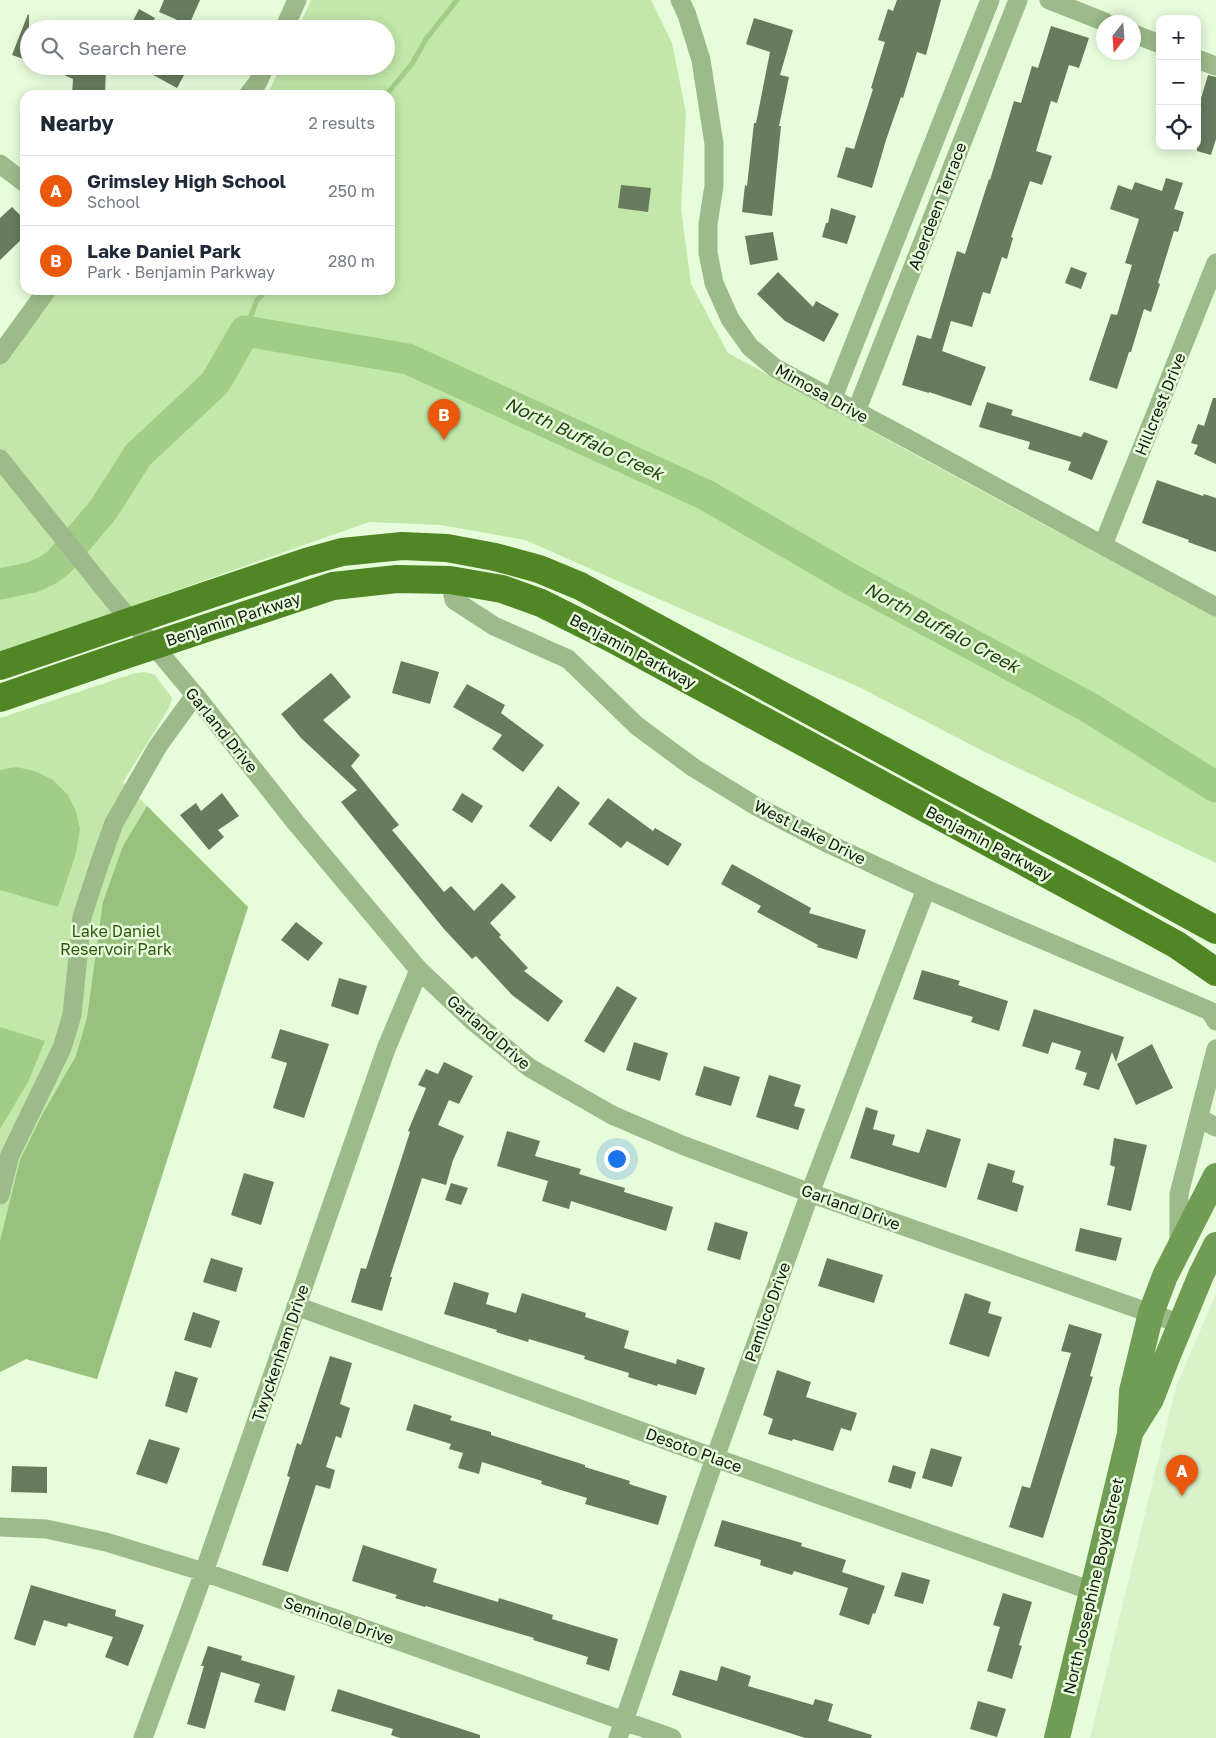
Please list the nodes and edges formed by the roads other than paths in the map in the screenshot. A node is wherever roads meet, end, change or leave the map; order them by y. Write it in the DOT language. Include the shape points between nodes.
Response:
graph roads {
  1 [pos="297,0"];
  2 [pos="680,0"];
  3 [pos="990,0"];
  4 [pos="1018,0"];
  5 [pos="1049,0"];
  6 [pos="1096,18"];
  7 [pos="288,20"];
  8 [pos="1141,37"];
  9 [pos="1156,42"];
  10 [pos="1200,60"];
  11 [pos="1216,66"];
  12 [pos="261,75"];
  13 [pos="252,90"];
  14 [pos="0,164"];
  15 [pos="20,179"];
  16 [pos="1216,263"];
  17 [pos="42,295"];
  18 [pos="0,355"];
  19 [pos="832,400"];
  20 [pos="856,412"];
  21 [pos="0,459"];
  22 [pos="1103,545"];
  23 [pos="450,580"];
  24 [pos="1216,607"];
  25 [pos="131,622"];
  26 [pos="154,646"];
  27 [pos="0,666"];
  28 [pos="194,695"];
  29 [pos="0,698"];
  30 [pos="926,888"];
  31 [pos="1216,930"];
  32 [pos="419,970"];
  33 [pos="1216,972"];
  34 [pos="1216,1021"];
  35 [pos="1216,1049"];
  36 [pos="1200,1118"];
  37 [pos="1216,1127"];
  38 [pos="1216,1176"];
  39 [pos="810,1193"];
  40 [pos="0,1195"];
  41 [pos="1216,1245"];
  42 [pos="1179,1247"];
  43 [pos="296,1306"];
  44 [pos="1151,1313"];
  45 [pos="1181,1324"];
  46 [pos="1130,1434"];
  47 [pos="715,1458"];
  48 [pos="0,1527"];
  49 [pos="204,1572"];
  50 [pos="1092,1591"];
  51 [pos="621,1729"];
  52 [pos="143,1738"];
  53 [pos="672,1738"];
  54 [pos="1057,1738"];
  1 -- 7 [label="street"];
  2 -- 19 [label="street, Mimosa Drive" via="701,60 714,144 714,186 708,224 708,253 714,283 730,319 750,347 775,368"];
  3 -- 19 [label="street, Aberdeen Terrace"];
  4 -- 20 [label="street, Aberdeen Terrace"];
  5 -- 6 [label="street"];
  8 -- 9 [label="street"];
  10 -- 11 [label="street"];
  12 -- 13 [label="street"];
  14 -- 15 [label="street"];
  16 -- 22 [label="street, Hillcrest Drive"];
  17 -- 18 [label="street"];
  19 -- 20 [label="street, Mimosa Drive"];
  20 -- 22 [label="street, Mimosa Drive"];
  21 -- 25 [label="street, Garland Drive"];
  22 -- 24 [label="street, Mimosa Drive"];
  23 -- 26 [label="main road, Benjamin Parkway" via="397,579 333,586"];
  23 -- 30 [label="street, West Lake Drive" via="454,600 494,626 568,659 637,726 694,768 756,806 829,844"];
  23 -- 33 [label="main road, Benjamin Parkway" via="502,589 541,603 613,639 1140,924"];
  25 -- 26 [label="street, Garland Drive"];
  25 -- 27 [label="main road, Benjamin Parkway"];
  25 -- 31 [label="main road, Benjamin Parkway" via="342,552 402,546 447,548 539,569 580,586"];
  26 -- 28 [label="street, Garland Drive"];
  26 -- 29 [label="main road, Benjamin Parkway"];
  28 -- 32 [label="street, Garland Drive" via="296,824"];
  28 -- 40 [label="street" via="158,746 114,823 82,917 72,1015 62,1048 10,1155"];
  30 -- 34 [label="street, West Lake Drive" via="1210,1011"];
  30 -- 39 [label="street, Pamlico Drive"];
  32 -- 39 [label="street, Garland Drive" via="474,1022 538,1073 612,1115"];
  32 -- 43 [label="street, Twyckenham Drive" via="386,1049"];
  35 -- 36 [label="street"];
  36 -- 37 [label="street"];
  36 -- 42 [label="street" via="1179,1194"];
  38 -- 42 [label="main road, North Josephine Boyd Street"];
  39 -- 44 [label="street, Garland Drive"];
  39 -- 47 [label="street, Pamlico Drive"];
  41 -- 45 [label="main road, North Josephine Boyd Street"];
  42 -- 44 [label="main road, North Josephine Boyd Street"];
  43 -- 47 [label="street, Desoto Place"];
  43 -- 49 [label="street, Twyckenham Drive"];
  44 -- 45 [label="street, Garland Drive"];
  44 -- 46 [label="main road, North Josephine Boyd Street" via="1132,1390"];
  45 -- 46 [label="main road, North Josephine Boyd Street" via="1152,1399"];
  46 -- 50 [label="main road, North Josephine Boyd Street"];
  47 -- 50 [label="street, Desoto Place"];
  47 -- 51 [label="street, Pamlico Drive"];
  48 -- 49 [label="street, Seminole Drive" via="46,1529 106,1542"];
  49 -- 51 [label="street, Seminole Drive"];
  49 -- 52 [label="street, Twyckenham Drive"];
  50 -- 54 [label="main road, North Josephine Boyd Street"];
  51 -- 53 [label="street, Seminole Drive"];
}
